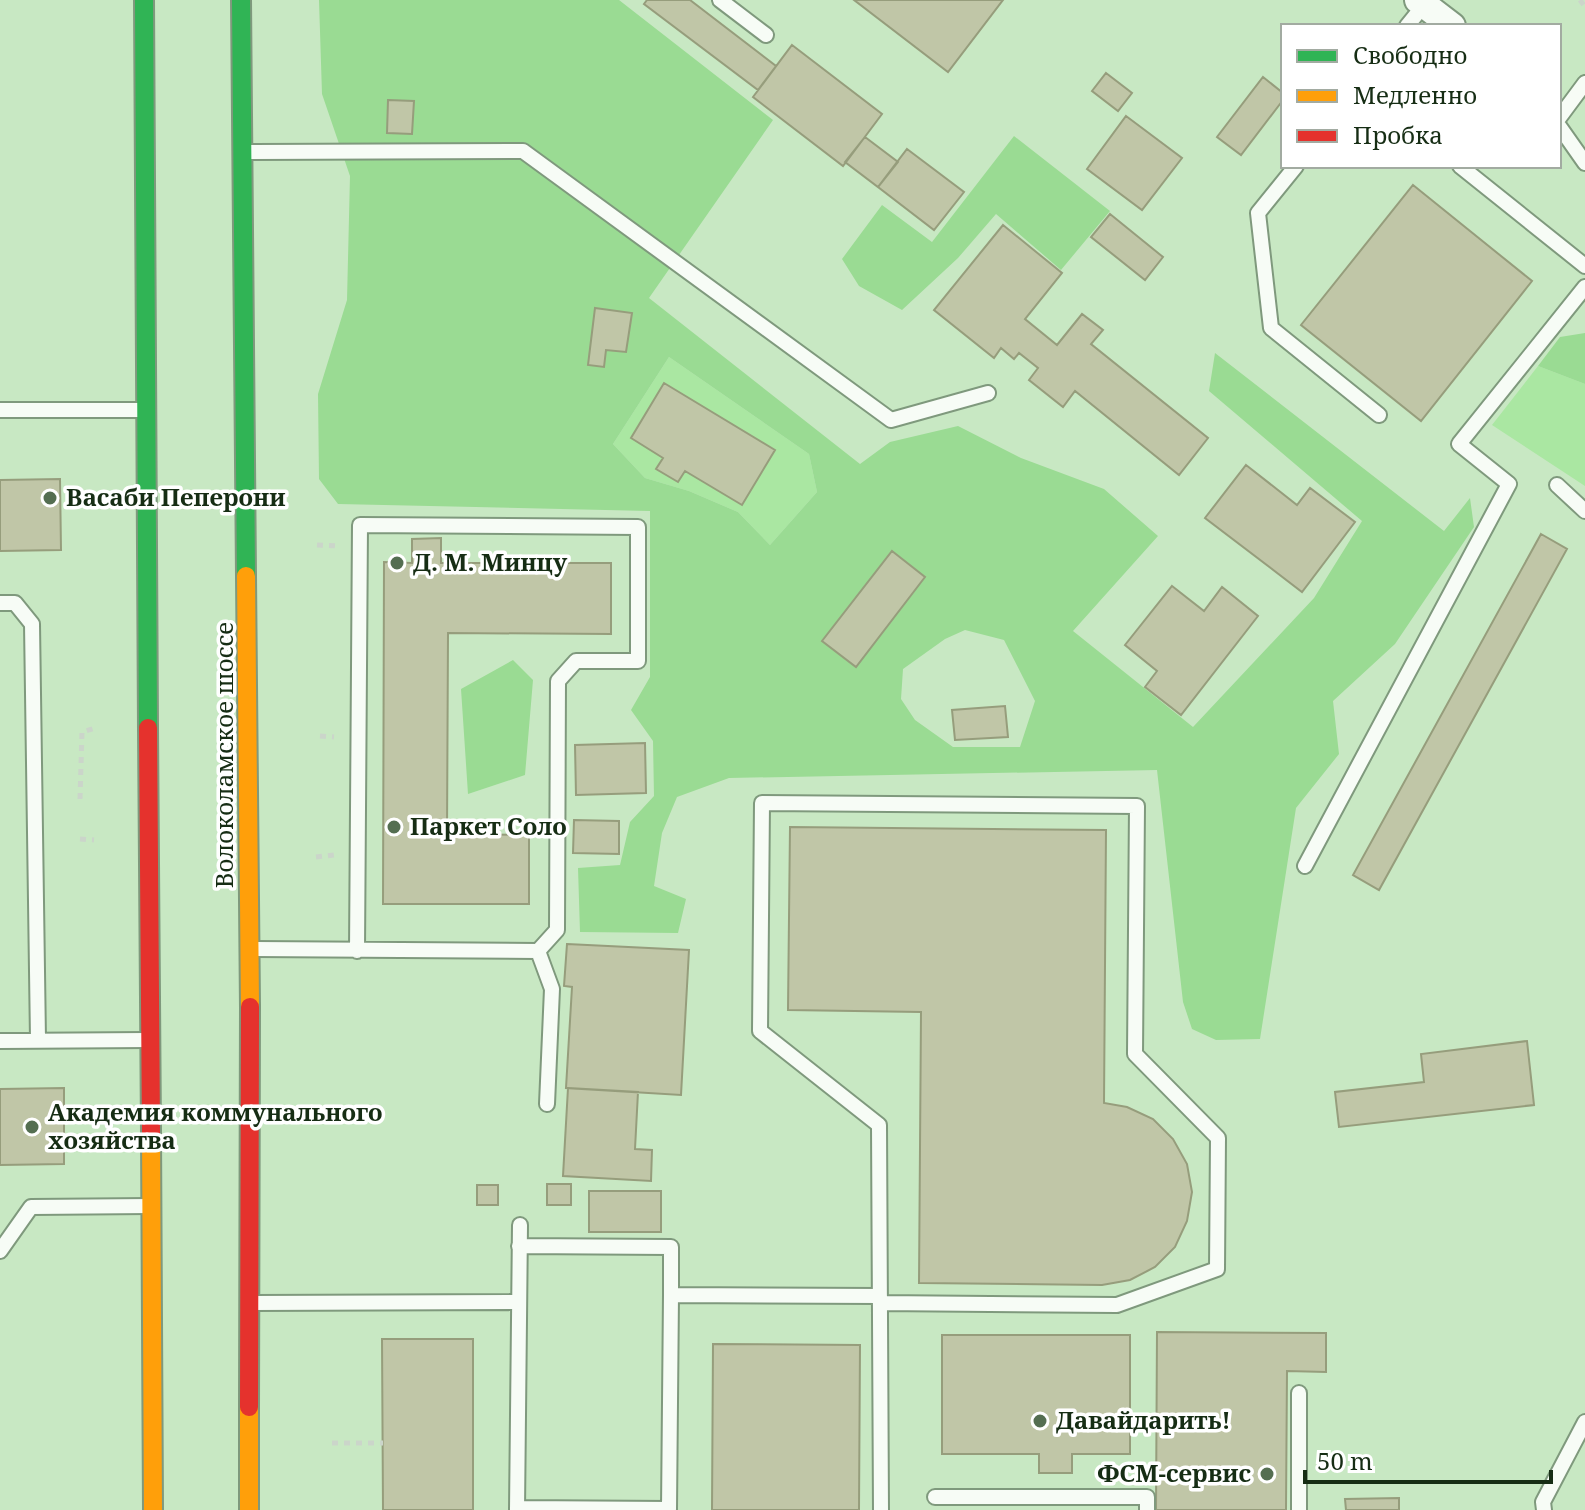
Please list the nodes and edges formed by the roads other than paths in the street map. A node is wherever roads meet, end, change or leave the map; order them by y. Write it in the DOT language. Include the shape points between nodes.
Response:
graph roads {
  1 [pos="144,0"];
  2 [pos="241,0"];
  3 [pos="720,0"];
  4 [pos="1421,2"];
  5 [pos="1408,24"];
  6 [pos="1449,24"];
  7 [pos="766,35"];
  8 [pos="1585,83"];
  9 [pos="1561,115"];
  10 [pos="1561,129"];
  11 [pos="242,152"];
  12 [pos="1585,163"];
  13 [pos="1294,168"];
  14 [pos="1462,168"];
  15 [pos="1585,266"];
  16 [pos="1585,287"];
  17 [pos="988,393"];
  18 [pos="0,410"];
  19 [pos="149,410"];
  20 [pos="1379,415"];
  21 [pos="1557,485"];
  22 [pos="1585,511"];
  23 [pos="0,603"];
  24 [pos="1305,866"];
  25 [pos="250,949"];
  26 [pos="357,951"];
  27 [pos="538,951"];
  28 [pos="38,1040"];
  29 [pos="152,1040"];
  30 [pos="0,1041"];
  31 [pos="547,1104"];
  32 [pos="154,1205"];
  33 [pos="520,1225"];
  34 [pos="519,1246"];
  35 [pos="0,1251"];
  36 [pos="671,1295"];
  37 [pos="880,1299"];
  38 [pos="519,1302"];
  39 [pos="252,1303"];
  40 [pos="252,1336"];
  41 [pos="1299,1393"];
  42 [pos="1585,1422"];
  43 [pos="935,1497"];
  44 [pos="517,1509"];
  45 [pos="153,1510"];
  46 [pos="249,1510"];
  47 [pos="267,1510"];
  48 [pos="881,1510"];
  49 [pos="1147,1510"];
  50 [pos="1299,1510"];
  51 [pos="1544,1510"];
  1 -- 19 [label="main road"];
  2 -- 11 [label="main road, Волоколамское шоссе"];
  3 -- 7 [label="lane"];
  4 -- 5 [label="lane"];
  4 -- 6 [label="street"];
  8 -- 9 [label="lane"];
  10 -- 12 [label="lane"];
  11 -- 17 [label="lane" via="523,151 891,420"];
  11 -- 25 [label="main road, Волоколамское шоссе"];
  13 -- 20 [label="lane" via="1258,213 1271,328"];
  14 -- 15 [label="lane"];
  16 -- 24 [label="lane" via="1459,444 1509,484"];
  18 -- 19 [label="lane"];
  19 -- 29 [label="main road"];
  21 -- 22 [label="lane"];
  23 -- 28 [label="lane" via="15,603 32,624"];
  25 -- 26 [label="lane"];
  25 -- 39 [label="main road, Волоколамское шоссе"];
  26 -- 27 [label="lane"];
  26 -- 27 [label="lane" via="360,525 638,527 638,661 576,661 558,681 557,930"];
  27 -- 31 [label="lane" via="552,989"];
  28 -- 29 [label="lane"];
  28 -- 30 [label="lane"];
  29 -- 32 [label="main road"];
  32 -- 35 [label="lane" via="31,1207"];
  32 -- 45 [label="main road"];
  33 -- 34 [label="lane"];
  34 -- 36 [label="lane" via="671,1247"];
  34 -- 38 [label="lane"];
  36 -- 37 [label="lane"];
  36 -- 44 [label="lane" via="669,1509"];
  37 -- 37 [label="lane" via="879,1125 760,1031 762,803 1137,806 1135,1054 1218,1138 1217,1269 1117,1305"];
  37 -- 48 [label="lane"];
  38 -- 39 [label="lane"];
  38 -- 44 [label="lane"];
  39 -- 40 [label="main road, Волоколамское шоссе"];
  40 -- 46 [label="main road, Волоколамское шоссе"];
  40 -- 47 [label="main road"];
  41 -- 50 [label="lane"];
  42 -- 51 [label="lane" via="1543,1502"];
  43 -- 49 [label="lane" via="1147,1497"];
}
